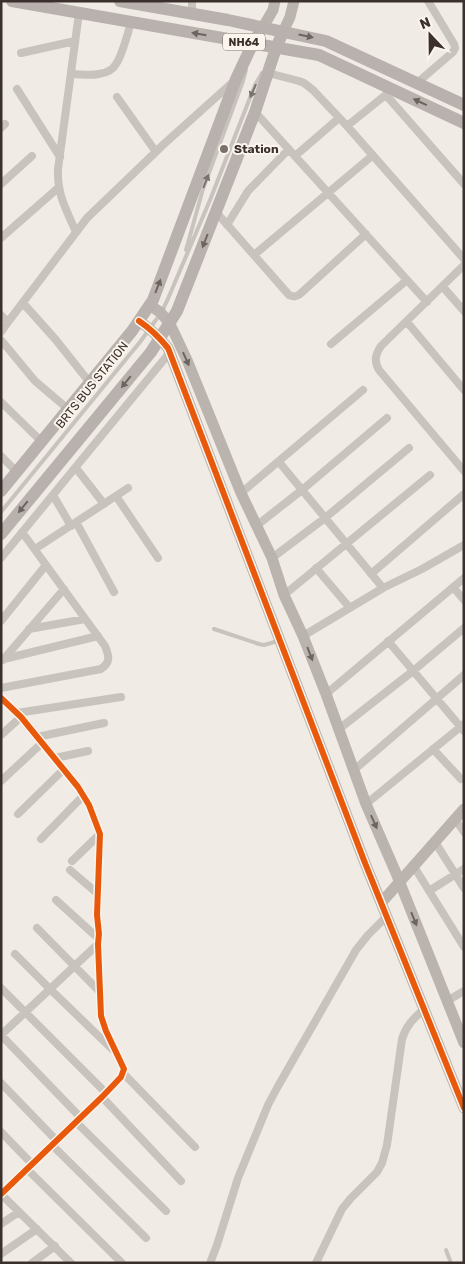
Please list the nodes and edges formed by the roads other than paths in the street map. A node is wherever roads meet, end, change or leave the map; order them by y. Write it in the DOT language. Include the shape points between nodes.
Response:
graph roads {
  1 [pos="12,1"];
  2 [pos="120,1"];
  3 [pos="275,1"];
  4 [pos="294,1"];
  5 [pos="428,1"];
  6 [pos="192,8"];
  7 [pos="79,13"];
  8 [pos="131,22"];
  9 [pos="263,27"];
  10 [pos="283,32"];
  11 [pos="75,40"];
  12 [pos="253,43"];
  13 [pos="276,48"];
  14 [pos="21,53"];
  15 [pos="268,73"];
  16 [pos="71,74"];
  17 [pos="236,79"];
  18 [pos="417,83"];
  19 [pos="17,89"];
  20 [pos="389,92"];
  21 [pos="117,97"];
  22 [pos="464,105"];
  23 [pos="255,112"];
  24 [pos="339,118"];
  25 [pos="464,123"];
  26 [pos="347,126"];
  27 [pos="289,149"];
  28 [pos="156,152"];
  29 [pos="32,156"];
  30 [pos="295,156"];
  31 [pos="372,156"];
  32 [pos="60,157"];
  33 [pos="1,184"];
  34 [pos="464,184"];
  35 [pos="58,188"];
  36 [pos="328,193"];
  37 [pos="216,212"];
  38 [pos="227,224"];
  39 [pos="76,232"];
  40 [pos="366,234"];
  41 [pos="1,238"];
  42 [pos="254,255"];
  43 [pos="464,259"];
  44 [pos="183,262"];
  45 [pos="464,266"];
  46 [pos="407,280"];
  47 [pos="443,287"];
  48 [pos="427,302"];
  49 [pos="23,303"];
  50 [pos="150,306"];
  51 [pos="464,311"];
  52 [pos="161,313"];
  53 [pos="1,314"];
  54 [pos="139,321"];
  55 [pos="8,322"];
  56 [pos="407,322"];
  57 [pos="170,324"];
  58 [pos="150,328"];
  59 [pos="1,332"];
  60 [pos="160,338"];
  61 [pos="1,340"];
  62 [pos="177,340"];
  63 [pos="331,344"];
  64 [pos="170,354"];
  65 [pos="90,382"];
  66 [pos="463,389"];
  67 [pos="363,390"];
  68 [pos="1,402"];
  69 [pos="68,409"];
  70 [pos="387,418"];
  71 [pos="42,442"];
  72 [pos="409,448"];
  73 [pos="1,456"];
  74 [pos="278,462"];
  75 [pos="76,468"];
  76 [pos="464,471"];
  77 [pos="17,472"];
  78 [pos="430,475"];
  79 [pos="128,488"];
  80 [pos="302,490"];
  81 [pos="1,491"];
  82 [pos="241,493"];
  83 [pos="464,494"];
  84 [pos="53,495"];
  85 [pos="116,496"];
  86 [pos="104,504"];
  87 [pos="1,512"];
  88 [pos="325,518"];
  89 [pos="73,524"];
  90 [pos="256,526"];
  91 [pos="22,532"];
  92 [pos="1,534"];
  93 [pos="346,544"];
  94 [pos="464,545"];
  95 [pos="35,549"];
  96 [pos="1,558"];
  97 [pos="158,558"];
  98 [pos="272,558"];
  99 [pos="46,565"];
  100 [pos="316,568"];
  101 [pos="371,574"];
  102 [pos="464,578"];
  103 [pos="453,587"];
  104 [pos="383,588"];
  105 [pos="64,589"];
  106 [pos="114,592"];
  107 [pos="284,595"];
  108 [pos="464,600"];
  109 [pos="350,608"];
  110 [pos="85,618"];
  111 [pos="1,621"];
  112 [pos="464,628"];
  113 [pos="29,629"];
  114 [pos="214,629"];
  115 [pos="98,636"];
  116 [pos="303,636"];
  117 [pos="279,640"];
  118 [pos="388,642"];
  119 [pos="2,660"];
  120 [pos="413,671"];
  121 [pos="464,675"];
  122 [pos="1,688"];
  123 [pos="326,694"];
  124 [pos="121,697"];
  125 [pos="1,698"];
  126 [pos="436,699"];
  127 [pos="19,715"];
  128 [pos="104,723"];
  129 [pos="462,727"];
  130 [pos="339,729"];
  131 [pos="1,735"];
  132 [pos="39,740"];
  133 [pos="433,749"];
  134 [pos="88,751"];
  135 [pos="55,758"];
  136 [pos="63,770"];
  137 [pos="354,770"];
  138 [pos="462,779"];
  139 [pos="1,781"];
  140 [pos="83,796"];
  141 [pos="366,804"];
  142 [pos="464,809"];
  143 [pos="18,814"];
  144 [pos="455,818"];
  145 [pos="464,832"];
  146 [pos="100,834"];
  147 [pos="41,839"];
  148 [pos="435,842"];
  149 [pos="72,861"];
  150 [pos="413,865"];
  151 [pos="464,869"];
  152 [pos="70,870"];
  153 [pos="455,875"];
  154 [pos="398,878"];
  155 [pos="464,888"];
  156 [pos="429,891"];
  157 [pos="98,894"];
  158 [pos="379,898"];
  159 [pos="56,900"];
  160 [pos="386,916"];
  161 [pos="37,928"];
  162 [pos="98,941"];
  163 [pos="464,947"];
  164 [pos="15,954"];
  165 [pos="75,966"];
  166 [pos="1,988"];
  167 [pos="50,989"];
  168 [pos="99,991"];
  169 [pos="464,991"];
  170 [pos="447,1001"];
  171 [pos="424,1010"];
  172 [pos="25,1012"];
  173 [pos="1,1035"];
  174 [pos="464,1043"];
  175 [pos="117,1054"];
  176 [pos="123,1073"];
  177 [pos="1,1083"];
  178 [pos="104,1095"];
  179 [pos="464,1108"];
  180 [pos="78,1120"];
  181 [pos="1,1132"];
  182 [pos="54,1143"];
  183 [pos="195,1146"];
  184 [pos="30,1166"];
  185 [pos="181,1181"];
  186 [pos="1,1194"];
  187 [pos="166,1211"];
  188 [pos="19,1212"];
  189 [pos="1,1224"];
  190 [pos="37,1229"];
  191 [pos="146,1238"];
  192 [pos="55,1246"];
  193 [pos="446,1250"];
  194 [pos="1,1254"];
  195 [pos="32,1263"];
  196 [pos="72,1263"];
  197 [pos="122,1263"];
  198 [pos="210,1263"];
  199 [pos="316,1263"];
  200 [pos="451,1263"];
  1 -- 7 [label="main road, NH64"];
  2 -- 6 [label="main road, NH64"];
  3 -- 9 [label="street"];
  4 -- 10 [label="street"];
  5 -- 18 [label="street" via="455,48"];
  6 -- 9 [label="main road, NH64"];
  7 -- 8 [label="main road, NH64"];
  7 -- 11 [label="street"];
  12 -- 8 [label="main road, NH64, one-way"];
  8 -- 16 [label="street" via="119,58 111,69 92,75"];
  9 -- 10 [label="main road, NH64"];
  9 -- 12 [label="main road"];
  10 -- 13 [label="main road"];
  10 -- 18 [label="main road, NH64, one-way" via="326,41"];
  11 -- 14 [label="street"];
  11 -- 16 [label="street"];
  12 -- 13 [label="main road, NH64"];
  12 -- 17 [label="main road"];
  44 -- 12 [label="lane, one-way" via="203,189 243,81"];
  13 -- 15 [label="main road"];
  13 -- 20 [label="main road, NH64" via="319,55"];
  13 -- 44 [label="lane, one-way" via="255,86"];
  15 -- 23 [label="main road"];
  15 -- 24 [label="street" via="304,83"];
  16 -- 32 [label="street"];
  17 -- 28 [label="street"];
  50 -- 17 [label="main road, one-way"];
  18 -- 22 [label="main road, NH64"];
  19 -- 32 [label="street"];
  25 -- 20 [label="main road, NH64, one-way"];
  20 -- 26 [label="street"];
  20 -- 34 [label="street"];
  21 -- 28 [label="street"];
  23 -- 27 [label="street"];
  23 -- 37 [label="main road"];
  24 -- 26 [label="street"];
  24 -- 30 [label="street"];
  26 -- 31 [label="street"];
  27 -- 30 [label="street"];
  27 -- 38 [label="street" via="248,190"];
  28 -- 39 [label="street"];
  29 -- 33 [label="street"];
  30 -- 36 [label="street"];
  31 -- 36 [label="street"];
  31 -- 43 [label="street"];
  32 -- 35 [label="street"];
  35 -- 39 [label="street"];
  35 -- 41 [label="street"];
  36 -- 40 [label="street"];
  36 -- 42 [label="street"];
  37 -- 38 [label="street"];
  37 -- 57 [label="main road, one-way"];
  38 -- 42 [label="street"];
  39 -- 49 [label="street"];
  40 -- 42 [label="street" via="293,297"];
  40 -- 46 [label="street"];
  44 -- 52 [label="lane, BRTS BUS STATION"];
  45 -- 47 [label="street"];
  46 -- 48 [label="street"];
  46 -- 63 [label="street"];
  47 -- 48 [label="street"];
  47 -- 51 [label="street"];
  48 -- 56 [label="street"];
  49 -- 55 [label="street"];
  49 -- 65 [label="street"];
  50 -- 52 [label="street"];
  50 -- 54 [label="main road"];
  52 -- 57 [label="street"];
  52 -- 58 [label="lane, BRTS BUS STATION"];
  53 -- 55 [label="street"];
  54 -- 58 [label="street"];
  54 -- 65 [label="main road"];
  55 -- 59 [label="street"];
  56 -- 66 [label="street"];
  56 -- 76 [label="street" via="381,346 376,365"];
  57 -- 60 [label="main road"];
  57 -- 62 [label="street"];
  58 -- 60 [label="street"];
  58 -- 87 [label="lane, BRTS BUS STATION"];
  60 -- 64 [label="street"];
  60 -- 92 [label="main road, one-way"];
  61 -- 69 [label="street" via="31,378"];
  62 -- 64 [label="street"];
  62 -- 82 [label="street, one-way"];
  64 -- 75 [label="street"];
  64 -- 117 [label="street"];
  65 -- 69 [label="main road"];
  67 -- 74 [label="street"];
  68 -- 71 [label="street"];
  69 -- 71 [label="main road"];
  70 -- 80 [label="street"];
  71 -- 77 [label="main road"];
  72 -- 88 [label="street"];
  73 -- 77 [label="street"];
  74 -- 80 [label="street"];
  74 -- 82 [label="street"];
  75 -- 84 [label="street"];
  75 -- 86 [label="street"];
  77 -- 81 [label="main road"];
  78 -- 93 [label="street"];
  79 -- 85 [label="street"];
  80 -- 88 [label="street"];
  80 -- 90 [label="street"];
  82 -- 90 [label="street"];
  83 -- 101 [label="street"];
  84 -- 89 [label="street"];
  84 -- 91 [label="street"];
  85 -- 86 [label="street"];
  85 -- 97 [label="street"];
  86 -- 89 [label="street"];
  88 -- 93 [label="street"];
  88 -- 98 [label="street"];
  89 -- 95 [label="street"];
  89 -- 106 [label="street"];
  90 -- 98 [label="street"];
  91 -- 95 [label="street"];
  91 -- 96 [label="street"];
  93 -- 100 [label="street"];
  93 -- 101 [label="street"];
  94 -- 104 [label="street"];
  95 -- 99 [label="street"];
  98 -- 107 [label="street"];
  99 -- 105 [label="street"];
  99 -- 111 [label="street"];
  100 -- 107 [label="street"];
  100 -- 109 [label="street"];
  101 -- 104 [label="street"];
  102 -- 103 [label="street"];
  103 -- 108 [label="street"];
  103 -- 118 [label="street"];
  104 -- 109 [label="street"];
  105 -- 110 [label="street"];
  105 -- 113 [label="street"];
  107 -- 116 [label="street"];
  109 -- 116 [label="street"];
  110 -- 113 [label="street"];
  110 -- 115 [label="street"];
  112 -- 120 [label="street"];
  113 -- 119 [label="street"];
  114 -- 117 [label="lane" via="258,644"];
  115 -- 119 [label="street"];
  115 -- 122 [label="street" via="108,653 106,665"];
  116 -- 123 [label="street, one-way"];
  117 -- 158 [label="street"];
  118 -- 120 [label="street"];
  118 -- 123 [label="street"];
  120 -- 126 [label="street"];
  120 -- 130 [label="street"];
  121 -- 126 [label="street"];
  123 -- 130 [label="street"];
  124 -- 127 [label="street"];
  125 -- 127 [label="street"];
  126 -- 129 [label="street"];
  126 -- 137 [label="street"];
  127 -- 131 [label="street"];
  127 -- 132 [label="street"];
  128 -- 132 [label="street"];
  129 -- 133 [label="street"];
  130 -- 137 [label="street"];
  132 -- 135 [label="street"];
  132 -- 139 [label="street"];
  133 -- 138 [label="street"];
  133 -- 141 [label="street"];
  134 -- 135 [label="street"];
  135 -- 136 [label="street"];
  136 -- 140 [label="street"];
  136 -- 143 [label="street"];
  137 -- 141 [label="street"];
  140 -- 146 [label="street"];
  140 -- 147 [label="street"];
  141 -- 154 [label="street, one-way"];
  142 -- 144 [label="street"];
  144 -- 145 [label="street"];
  144 -- 148 [label="street"];
  146 -- 149 [label="street"];
  146 -- 157 [label="street"];
  148 -- 150 [label="street"];
  148 -- 153 [label="street"];
  150 -- 154 [label="street"];
  150 -- 156 [label="street"];
  151 -- 153 [label="street"];
  152 -- 157 [label="street"];
  153 -- 155 [label="street"];
  153 -- 156 [label="street"];
  154 -- 158 [label="street"];
  154 -- 170 [label="street, one-way"];
  156 -- 163 [label="street"];
  157 -- 162 [label="street"];
  158 -- 160 [label="street"];
  159 -- 162 [label="street"];
  160 -- 171 [label="street"];
  160 -- 198 [label="street" via="356,950 268,1105 238,1178"];
  161 -- 165 [label="street"];
  162 -- 165 [label="street"];
  162 -- 168 [label="street"];
  164 -- 167 [label="street"];
  165 -- 167 [label="street"];
  165 -- 168 [label="street"];
  166 -- 172 [label="street"];
  167 -- 172 [label="street"];
  167 -- 175 [label="street"];
  168 -- 175 [label="street" via="101,1016"];
  169 -- 170 [label="street"];
  170 -- 174 [label="street"];
  171 -- 179 [label="street"];
  171 -- 199 [label="street" via="412,1020 402,1039 382,1163 342,1210"];
  172 -- 173 [label="street"];
  172 -- 178 [label="street"];
  173 -- 180 [label="street"];
  175 -- 176 [label="street"];
  176 -- 178 [label="street"];
  176 -- 183 [label="street"];
  177 -- 182 [label="street"];
  178 -- 180 [label="street"];
  178 -- 185 [label="street"];
  180 -- 182 [label="street"];
  180 -- 187 [label="street"];
  181 -- 184 [label="street"];
  182 -- 184 [label="street"];
  182 -- 191 [label="street"];
  184 -- 186 [label="street"];
  184 -- 197 [label="street"];
  186 -- 188 [label="street"];
  188 -- 189 [label="street"];
  188 -- 190 [label="street"];
  190 -- 192 [label="street"];
  190 -- 194 [label="street"];
  192 -- 195 [label="street"];
  192 -- 196 [label="street"];
  193 -- 200 [label="lane"];
}
